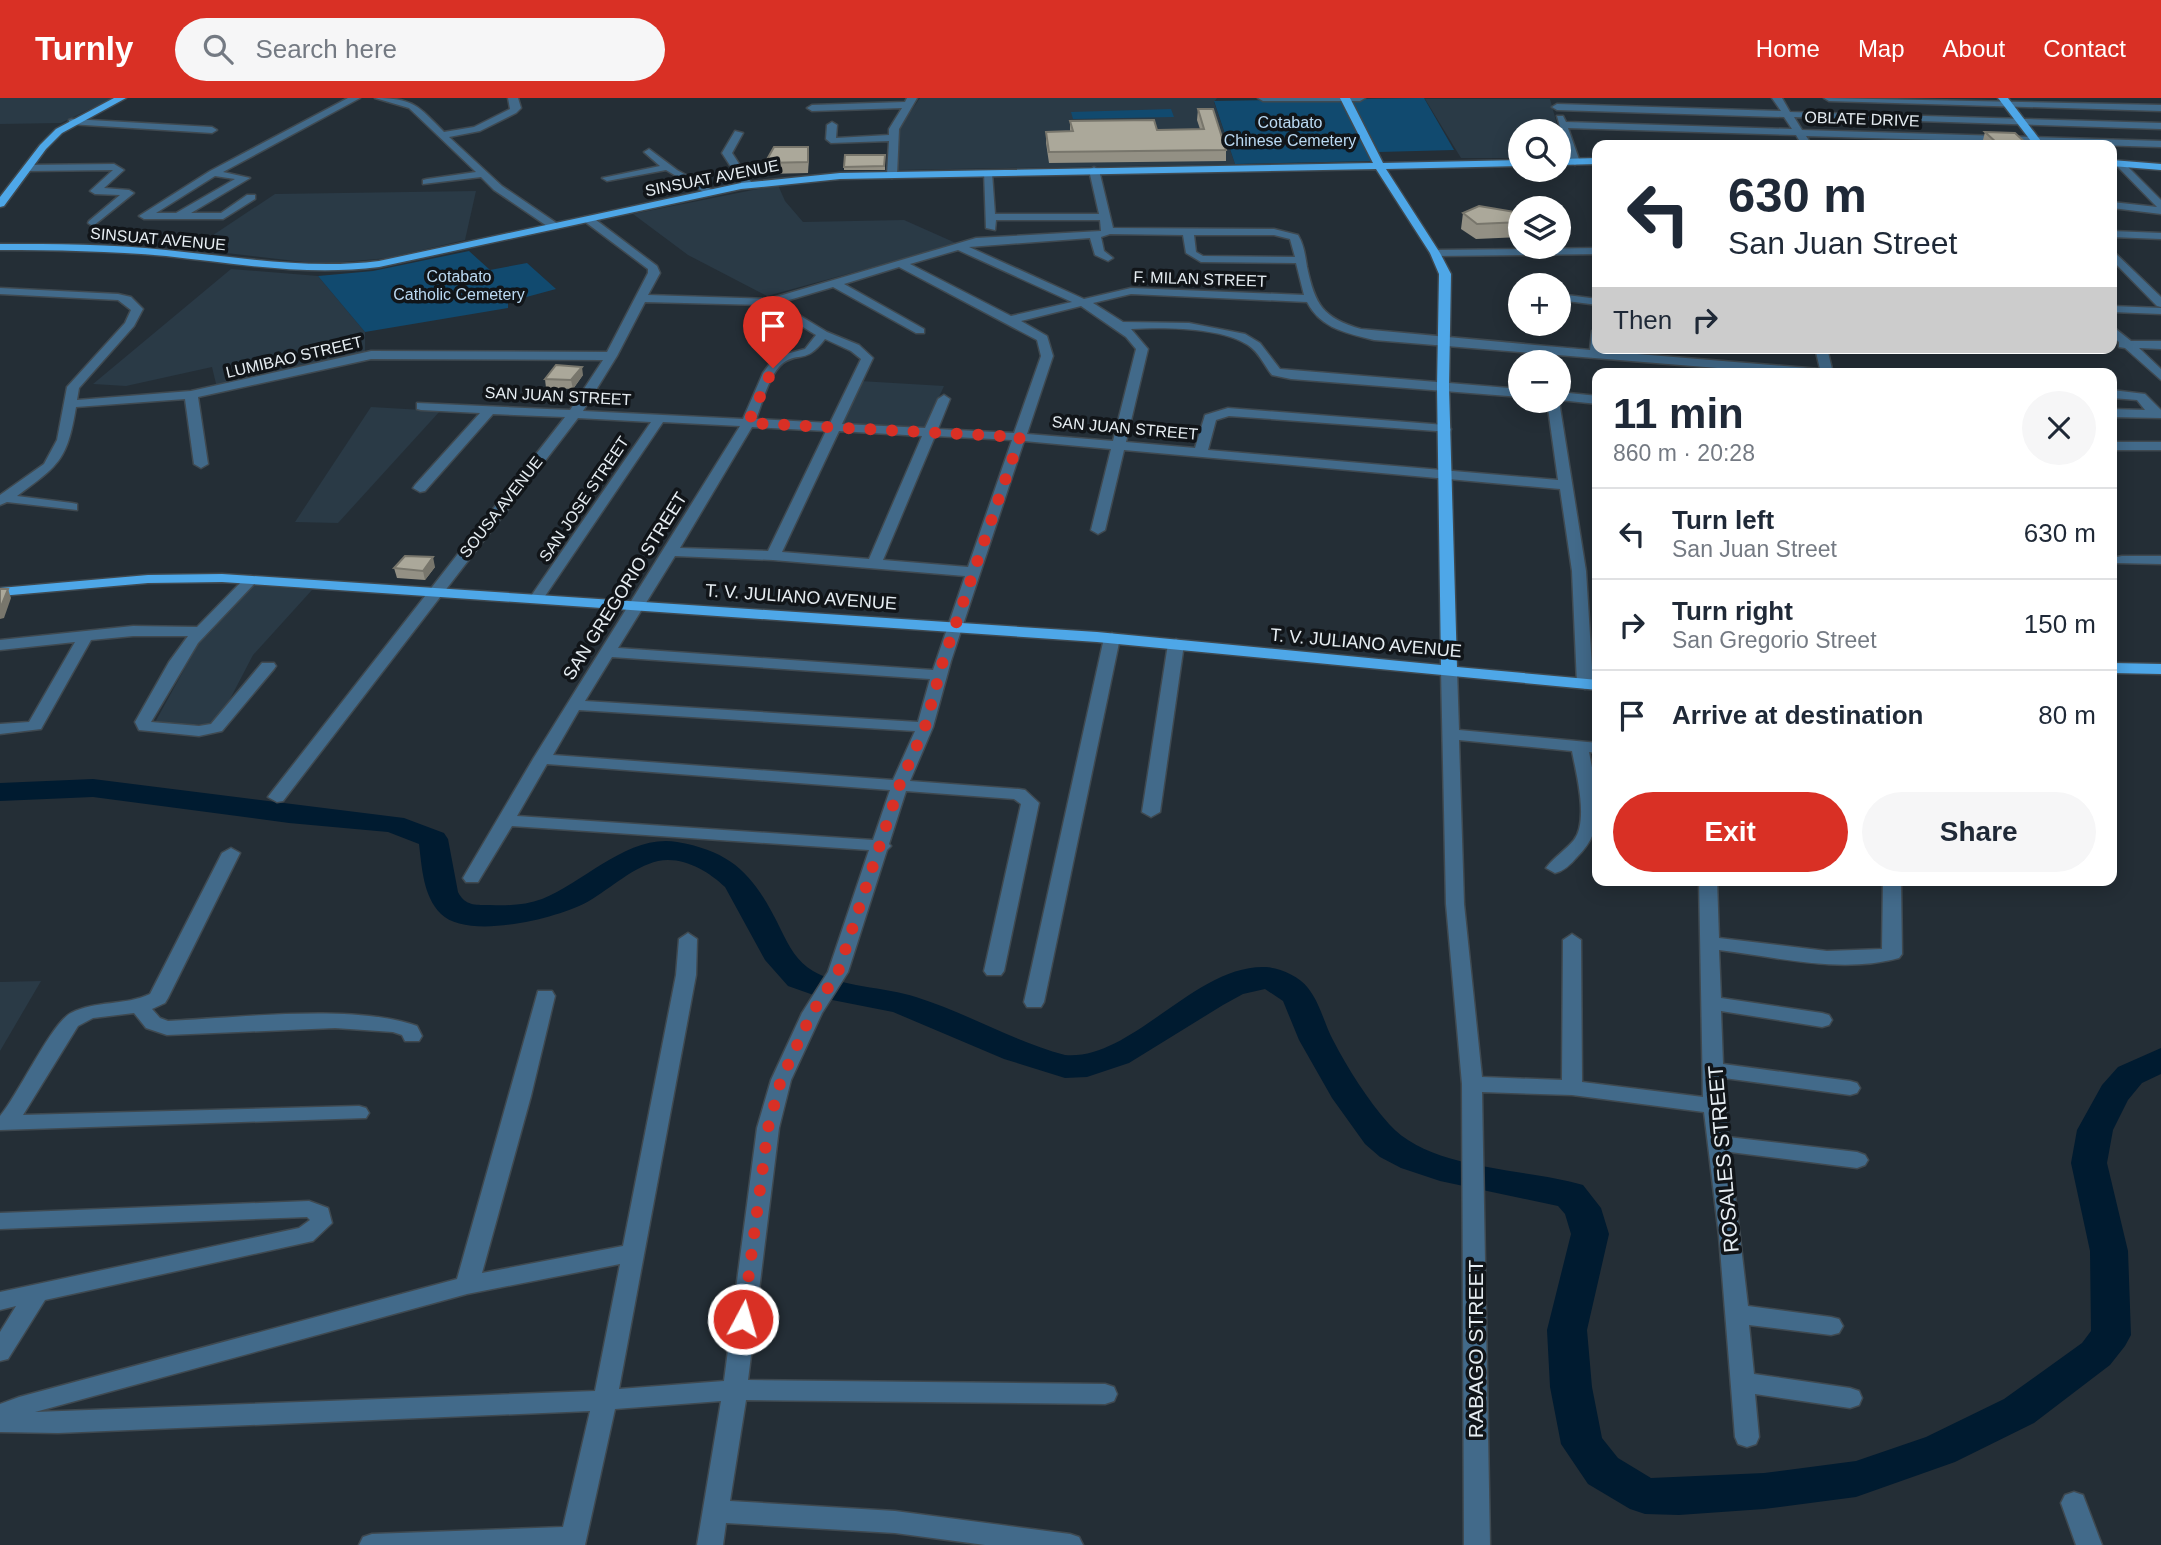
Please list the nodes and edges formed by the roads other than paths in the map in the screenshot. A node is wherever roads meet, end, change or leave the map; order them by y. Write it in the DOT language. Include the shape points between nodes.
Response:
graph roads {
  1 [pos="121,98"];
  2 [pos="355,98"];
  3 [pos="380,98"];
  4 [pos="395,98"];
  5 [pos="513,98"];
  6 [pos="1263,98"];
  7 [pos="1345,98"];
  8 [pos="1360,98"];
  9 [pos="1777,98"];
  10 [pos="1829,98"];
  11 [pos="2005,100"];
  12 [pos="910,102"];
  13 [pos="1555,102"];
  14 [pos="2161,107"];
  15 [pos="812,108"];
  16 [pos="1786,114"];
  17 [pos="1560,119"];
  18 [pos="72,122"];
  19 [pos="2020,122"];
  20 [pos="832,125"];
  21 [pos="1571,125"];
  22 [pos="2161,126"];
  23 [pos="212,130"];
  24 [pos="1798,132"];
  25 [pos="738,133"];
  26 [pos="442,135"];
  27 [pos="894,138"];
  28 [pos="1804,140"];
  29 [pos="1972,140"];
  30 [pos="2035,140"];
  31 [pos="2117,144"];
  32 [pos="2161,144"];
  33 [pos="1571,151"];
  34 [pos="649,152"];
  35 [pos="1592,161"];
  36 [pos="1571,162"];
  37 [pos="1575,162"];
  38 [pos="1508,163"];
  39 [pos="2117,163"];
  40 [pos="2117,164"];
  41 [pos="1380,165"];
  42 [pos="669,167"];
  43 [pos="2161,167"];
  44 [pos="27,168"];
  45 [pos="1094,170"];
  46 [pos="213,173"];
  47 [pos="987,173"];
  48 [pos="483,174"];
  49 [pos="892,175"];
  50 [pos="607,178"];
  51 [pos="428,182"];
  52 [pos="748,185"];
  53 [pos="710,192"];
  54 [pos="251,197"];
  55 [pos="0,204"];
  56 [pos="2117,205"];
  57 [pos="2161,208"];
  58 [pos="178,216"];
  59 [pos="990,217"];
  60 [pos="1105,217"];
  61 [pos="588,219"];
  62 [pos="93,222"];
  63 [pos="554,226"];
  64 [pos="1188,231"];
  65 [pos="1103,234"];
  66 [pos="2117,234"];
  67 [pos="2161,236"];
  68 [pos="992,239"];
  69 [pos="958,246"];
  70 [pos="0,247"];
  71 [pos="1592,251"];
  72 [pos="1435,253"];
  73 [pos="1108,258"];
  74 [pos="2117,258"];
  75 [pos="1301,260"];
  76 [pos="901,264"];
  77 [pos="836,284"];
  78 [pos="0,292"];
  79 [pos="641,298"];
  80 [pos="1308,299"];
  81 [pos="1571,299"];
  82 [pos="1592,301"];
  83 [pos="770,302"];
  84 [pos="1081,302"];
  85 [pos="2161,304"];
  86 [pos="2117,309"];
  87 [pos="2161,311"];
  88 [pos="1010,320"];
  89 [pos="1122,327"];
  90 [pos="920,331"];
  91 [pos="2117,333"];
  92 [pos="823,334"];
  93 [pos="1443,341"];
  94 [pos="2117,344"];
  95 [pos="2129,344"];
  96 [pos="2161,345"];
  97 [pos="1592,354"];
  98 [pos="1595,354"];
  99 [pos="611,356"];
  100 [pos="1766,368"];
  101 [pos="2161,376"];
  102 [pos="1443,387"];
  103 [pos="1508,392"];
  104 [pos="191,395"];
  105 [pos="2117,395"];
  106 [pos="1571,397"];
  107 [pos="944,399"];
  108 [pos="1592,399"];
  109 [pos="69,404"];
  110 [pos="421,406"];
  111 [pos="489,410"];
  112 [pos="1555,413"];
  113 [pos="2117,413"];
  114 [pos="574,414"];
  115 [pos="2158,414"];
  116 [pos="660,418"];
  117 [pos="748,423"];
  118 [pos="833,428"];
  119 [pos="1445,429"];
  120 [pos="930,433"];
  121 [pos="1020,437"];
  122 [pos="1117,444"];
  123 [pos="2117,446"];
  124 [pos="2161,446"];
  125 [pos="1200,453"];
  126 [pos="201,464"];
  127 [pos="1447,474"];
  128 [pos="1566,485"];
  129 [pos="420,488"];
  130 [pos="2,499"];
  131 [pos="72,507"];
  132 [pos="1098,530"];
  133 [pos="671,552"];
  134 [pos="773,556"];
  135 [pos="2122,559"];
  136 [pos="2161,560"];
  137 [pos="875,563"];
  138 [pos="973,572"];
  139 [pos="251,580"];
  140 [pos="0,592"];
  141 [pos="435,592"];
  142 [pos="536,598"];
  143 [pos="638,605"];
  144 [pos="955,626"];
  145 [pos="200,632"];
  146 [pos="86,636"];
  147 [pos="1112,638"];
  148 [pos="1176,644"];
  149 [pos="0,645"];
  150 [pos="608,652"];
  151 [pos="268,666"];
  152 [pos="2117,668"];
  153 [pos="2161,669"];
  154 [pos="1449,670"];
  155 [pos="939,675"];
  156 [pos="1591,685"];
  157 [pos="573,705"];
  158 [pos="925,727"];
  159 [pos="0,729"];
  160 [pos="1451,734"];
  161 [pos="1589,747"];
  162 [pos="541,759"];
  163 [pos="900,784"];
  164 [pos="277,797"];
  165 [pos="1151,812"];
  166 [pos="505,820"];
  167 [pos="882,846"];
  168 [pos="231,853"];
  169 [pos="1555,868"];
  170 [pos="472,878"];
  171 [pos="1708,886"];
  172 [pos="1892,886"];
  173 [pos="688,939"];
  174 [pos="1572,940"];
  175 [pos="1712,943"];
  176 [pos="994,971"];
  177 [pos="545,996"];
  178 [pos="1034,1002"];
  179 [pos="1713,1003"];
  180 [pos="140,1007"];
  181 [pos="1822,1020"];
  182 [pos="412,1036"];
  183 [pos="1714,1070"];
  184 [pos="1472,1084"];
  185 [pos="1572,1088"];
  186 [pos="1850,1088"];
  187 [pos="1714,1106"];
  188 [pos="359,1113"];
  189 [pos="4,1123"];
  190 [pos="1719,1143"];
  191 [pos="1857,1160"];
  192 [pos="0,1221"];
  193 [pos="632,1253"];
  194 [pos="467,1285"];
  195 [pos="37,1293"];
  196 [pos="0,1301"];
  197 [pos="1737,1314"];
  198 [pos="1831,1326"];
  199 [pos="0,1352"];
  200 [pos="1742,1382"];
  201 [pos="736,1390"];
  202 [pos="1105,1394"];
  203 [pos="1850,1398"];
  204 [pos="605,1400"];
  205 [pos="0,1415"];
  206 [pos="0,1422"];
  207 [pos="1747,1437"];
  208 [pos="2074,1503"];
  209 [pos="716,1511"];
  210 [pos="572,1541"];
  211 [pos="372,1545"];
  212 [pos="710,1545"];
  213 [pos="1070,1545"];
  214 [pos="1476,1545"];
  215 [pos="2089,1545"];
  1 -- 18 [label="main road"];
  2 -- 46 [label="street"];
  3 -- 4 [label="street"];
  4 -- 26 [label="street" via="412,106"];
  5 -- 26 [label="street" via="513,111 472,131"];
  6 -- 7 [label="street"];
  7 -- 8 [label="street"];
  7 -- 41 [label="main road"];
  9 -- 16 [label="street"];
  10 -- 11 [label="street"];
  11 -- 14 [label="street"];
  11 -- 19 [label="main road"];
  12 -- 15 [label="street"];
  12 -- 27 [label="street" via="894,129"];
  13 -- 16 [label="street"];
  13 -- 17 [label="street"];
  16 -- 19 [label="street"];
  16 -- 24 [label="street"];
  18 -- 23 [label="street"];
  18 -- 44 [label="main road" via="51,138"];
  19 -- 22 [label="street"];
  19 -- 30 [label="main road"];
  20 -- 27 [label="street" via="834,141"];
  21 -- 24 [label="street, OBLATE DRIVE"];
  24 -- 28 [label="street"];
  24 -- 29 [label="street, OBLATE DRIVE"];
  25 -- 52 [label="street" via="727,153"];
  26 -- 48 [label="street"];
  27 -- 49 [label="street"];
  31 -- 32 [label="street, OBLATE DRIVE"];
  33 -- 37 [label="street"];
  34 -- 42 [label="street"];
  35 -- 37 [label="main road"];
  36 -- 37 [label="main road"];
  38 -- 41 [label="main road, SINSUAT AVENUE"];
  39 -- 43 [label="main road"];
  40 -- 57 [label="street"];
  41 -- 45 [label="main road, SINSUAT AVENUE"];
  41 -- 72 [label="main road"];
  42 -- 50 [label="street"];
  42 -- 53 [label="street"];
  44 -- 55 [label="main road"];
  44 -- 62 [label="street" via="119,169 95,191 129,193"];
  45 -- 47 [label="main road, SINSUAT AVENUE"];
  45 -- 60 [label="street"];
  46 -- 58 [label="street" via="245,178"];
  46 -- 58 [label="street" via="144,216"];
  47 -- 49 [label="main road, SINSUAT AVENUE"];
  47 -- 59 [label="street"];
  48 -- 51 [label="street"];
  48 -- 63 [label="street"];
  49 -- 52 [label="main road, SINSUAT AVENUE"];
  52 -- 53 [label="main road, SINSUAT AVENUE"];
  53 -- 61 [label="main road, SINSUAT AVENUE"];
  54 -- 58 [label="street" via="223,216"];
  56 -- 57 [label="street"];
  59 -- 60 [label="street"];
  59 -- 68 [label="street"];
  60 -- 65 [label="street"];
  61 -- 63 [label="main road, SINSUAT AVENUE"];
  61 -- 79 [label="street, SOUSA AVENUE" via="653,268"];
  63 -- 70 [label="main road, SINSUAT AVENUE" via="339,270 132,250"];
  64 -- 65 [label="street"];
  64 -- 75 [label="street" via="1289,235 1297,241"];
  64 -- 75 [label="street" via="1191,253 1200,259"];
  65 -- 68 [label="street"];
  65 -- 73 [label="street" via="1099,253"];
  66 -- 67 [label="street"];
  68 -- 69 [label="street"];
  69 -- 76 [label="street"];
  69 -- 84 [label="street"];
  71 -- 72 [label="street"];
  72 -- 93 [label="main road" via="1445,274"];
  74 -- 85 [label="street"];
  75 -- 80 [label="street"];
  76 -- 77 [label="street"];
  76 -- 88 [label="street"];
  77 -- 83 [label="street"];
  77 -- 90 [label="street"];
  78 -- 109 [label="street" via="118,297 137,309 130,324 73,387"];
  79 -- 83 [label="street"];
  79 -- 99 [label="street, SOUSA AVENUE"];
  80 -- 84 [label="street, F. MILAN STREET" via="1140,291"];
  80 -- 93 [label="street" via="1324,318 1357,332"];
  81 -- 82 [label="street"];
  83 -- 92 [label="street"];
  84 -- 88 [label="street, F. MILAN STREET"];
  84 -- 89 [label="street"];
  86 -- 87 [label="street"];
  88 -- 121 [label="street" via="1035,333 1047,348"];
  89 -- 102 [label="street" via="1154,325 1233,334 1265,353 1276,372 1291,375"];
  89 -- 122 [label="street" via="1142,349"];
  91 -- 95 [label="street"];
  92 -- 117 [label="street, SAN GREGORIO STREET" via="809,352 776,363"];
  92 -- 118 [label="street" via="867,358"];
  93 -- 97 [label="street"];
  93 -- 102 [label="main road"];
  94 -- 95 [label="street"];
  95 -- 96 [label="street"];
  95 -- 101 [label="street"];
  98 -- 100 [label="street"];
  99 -- 104 [label="street, LUMIBAO STREET" via="377,355"];
  99 -- 114 [label="street, SOUSA AVENUE"];
  102 -- 103 [label="street"];
  102 -- 119 [label="main road"];
  104 -- 109 [label="street, LUMIBAO STREET"];
  104 -- 126 [label="street"];
  105 -- 115 [label="street" via="2141,397"];
  106 -- 108 [label="street"];
  107 -- 120 [label="street"];
  109 -- 130 [label="street" via="64,440 54,459"];
  110 -- 111 [label="street, SAN JUAN STREET"];
  111 -- 114 [label="street, SAN JUAN STREET"];
  111 -- 129 [label="street"];
  112 -- 128 [label="street"];
  113 -- 115 [label="street"];
  114 -- 116 [label="street, SAN JUAN STREET"];
  114 -- 141 [label="street, SOUSA AVENUE"];
  116 -- 117 [label="street, SAN JUAN STREET"];
  116 -- 142 [label="street, SAN JOSE STREET"];
  117 -- 118 [label="street, SAN JUAN STREET"];
  117 -- 133 [label="street, SAN GREGORIO STREET"];
  118 -- 120 [label="street, SAN JUAN STREET"];
  118 -- 134 [label="street"];
  119 -- 125 [label="street" via="1228,412 1210,418"];
  119 -- 127 [label="main road"];
  120 -- 121 [label="street, SAN JUAN STREET"];
  120 -- 137 [label="street"];
  121 -- 122 [label="street, SAN JUAN STREET"];
  121 -- 138 [label="street"];
  122 -- 125 [label="street, SAN JUAN STREET"];
  122 -- 132 [label="street"];
  123 -- 124 [label="street"];
  125 -- 127 [label="street, SAN JUAN STREET"];
  127 -- 128 [label="street, SAN JUAN STREET"];
  127 -- 154 [label="main road"];
  128 -- 156 [label="street"];
  130 -- 131 [label="street"];
  133 -- 134 [label="street"];
  133 -- 143 [label="street, SAN GREGORIO STREET"];
  134 -- 137 [label="street"];
  135 -- 136 [label="street"];
  137 -- 138 [label="street"];
  138 -- 144 [label="street"];
  139 -- 140 [label="main road, T. V. JULIANO AVENUE" via="173,578"];
  139 -- 141 [label="main road, T. V. JULIANO AVENUE"];
  139 -- 145 [label="street"];
  141 -- 142 [label="main road, T. V. JULIANO AVENUE"];
  141 -- 164 [label="street, SOUSA AVENUE"];
  142 -- 143 [label="main road, T. V. JULIANO AVENUE"];
  143 -- 144 [label="main road, T. V. JULIANO AVENUE"];
  143 -- 150 [label="street, SAN GREGORIO STREET"];
  144 -- 147 [label="main road, T. V. JULIANO AVENUE"];
  144 -- 155 [label="street"];
  145 -- 146 [label="street"];
  145 -- 151 [label="street" via="177,662 143,722 145,727 216,728"];
  146 -- 149 [label="street"];
  146 -- 159 [label="street" via="35,726"];
  147 -- 148 [label="main road, T. V. JULIANO AVENUE"];
  147 -- 178 [label="street"];
  148 -- 154 [label="main road, T. V. JULIANO AVENUE"];
  148 -- 165 [label="street"];
  150 -- 155 [label="street"];
  150 -- 157 [label="street, SAN GREGORIO STREET"];
  152 -- 153 [label="main road"];
  154 -- 156 [label="main road, T. V. JULIANO AVENUE"];
  154 -- 160 [label="street, RABAGO STREET"];
  155 -- 158 [label="street"];
  157 -- 158 [label="street"];
  157 -- 162 [label="street, SAN GREGORIO STREET"];
  158 -- 163 [label="street"];
  160 -- 161 [label="street"];
  160 -- 184 [label="street, RABAGO STREET" via="1455,904"];
  161 -- 169 [label="street" via="1587,833"];
  162 -- 163 [label="street"];
  162 -- 166 [label="street, SAN GREGORIO STREET"];
  163 -- 167 [label="street"];
  163 -- 176 [label="street" via="1011,792 1030,803"];
  166 -- 167 [label="street"];
  166 -- 170 [label="street, SAN GREGORIO STREET"];
  167 -- 201 [label="street" via="838,972 812,1013 781,1080 768,1128"];
  168 -- 180 [label="street" via="164,988 158,998"];
  171 -- 175 [label="street, ROSALES STREET"];
  172 -- 175 [label="street" via="1892,954 1850,957"];
  173 -- 193 [label="street" via="686,975"];
  174 -- 185 [label="street"];
  175 -- 179 [label="street, ROSALES STREET"];
  177 -- 194 [label="street"];
  179 -- 181 [label="street"];
  179 -- 183 [label="street, ROSALES STREET"];
  180 -- 182 [label="street" via="153,1023 167,1028 346,1022 401,1025"];
  180 -- 189 [label="street" via="83,1014 71,1021"];
  183 -- 186 [label="street"];
  183 -- 187 [label="street, ROSALES STREET"];
  184 -- 185 [label="street"];
  184 -- 214 [label="street, RABAGO STREET"];
  185 -- 187 [label="street"];
  187 -- 190 [label="street, ROSALES STREET"];
  188 -- 189 [label="street"];
  190 -- 191 [label="street"];
  190 -- 197 [label="street, ROSALES STREET"];
  192 -- 195 [label="street" via="309,1209 320,1214 321,1223 304,1235"];
  193 -- 194 [label="street"];
  193 -- 204 [label="street"];
  194 -- 205 [label="street"];
  195 -- 196 [label="street"];
  195 -- 199 [label="street"];
  197 -- 198 [label="street"];
  197 -- 200 [label="street, ROSALES STREET"];
  200 -- 203 [label="street"];
  200 -- 207 [label="street, ROSALES STREET"];
  201 -- 202 [label="street"];
  201 -- 204 [label="street"];
  201 -- 209 [label="street"];
  204 -- 206 [label="street"];
  204 -- 210 [label="street"];
  208 -- 215 [label="street"];
  209 -- 212 [label="street"];
  209 -- 213 [label="street" via="895,1522"];
  210 -- 211 [label="street"];
}
